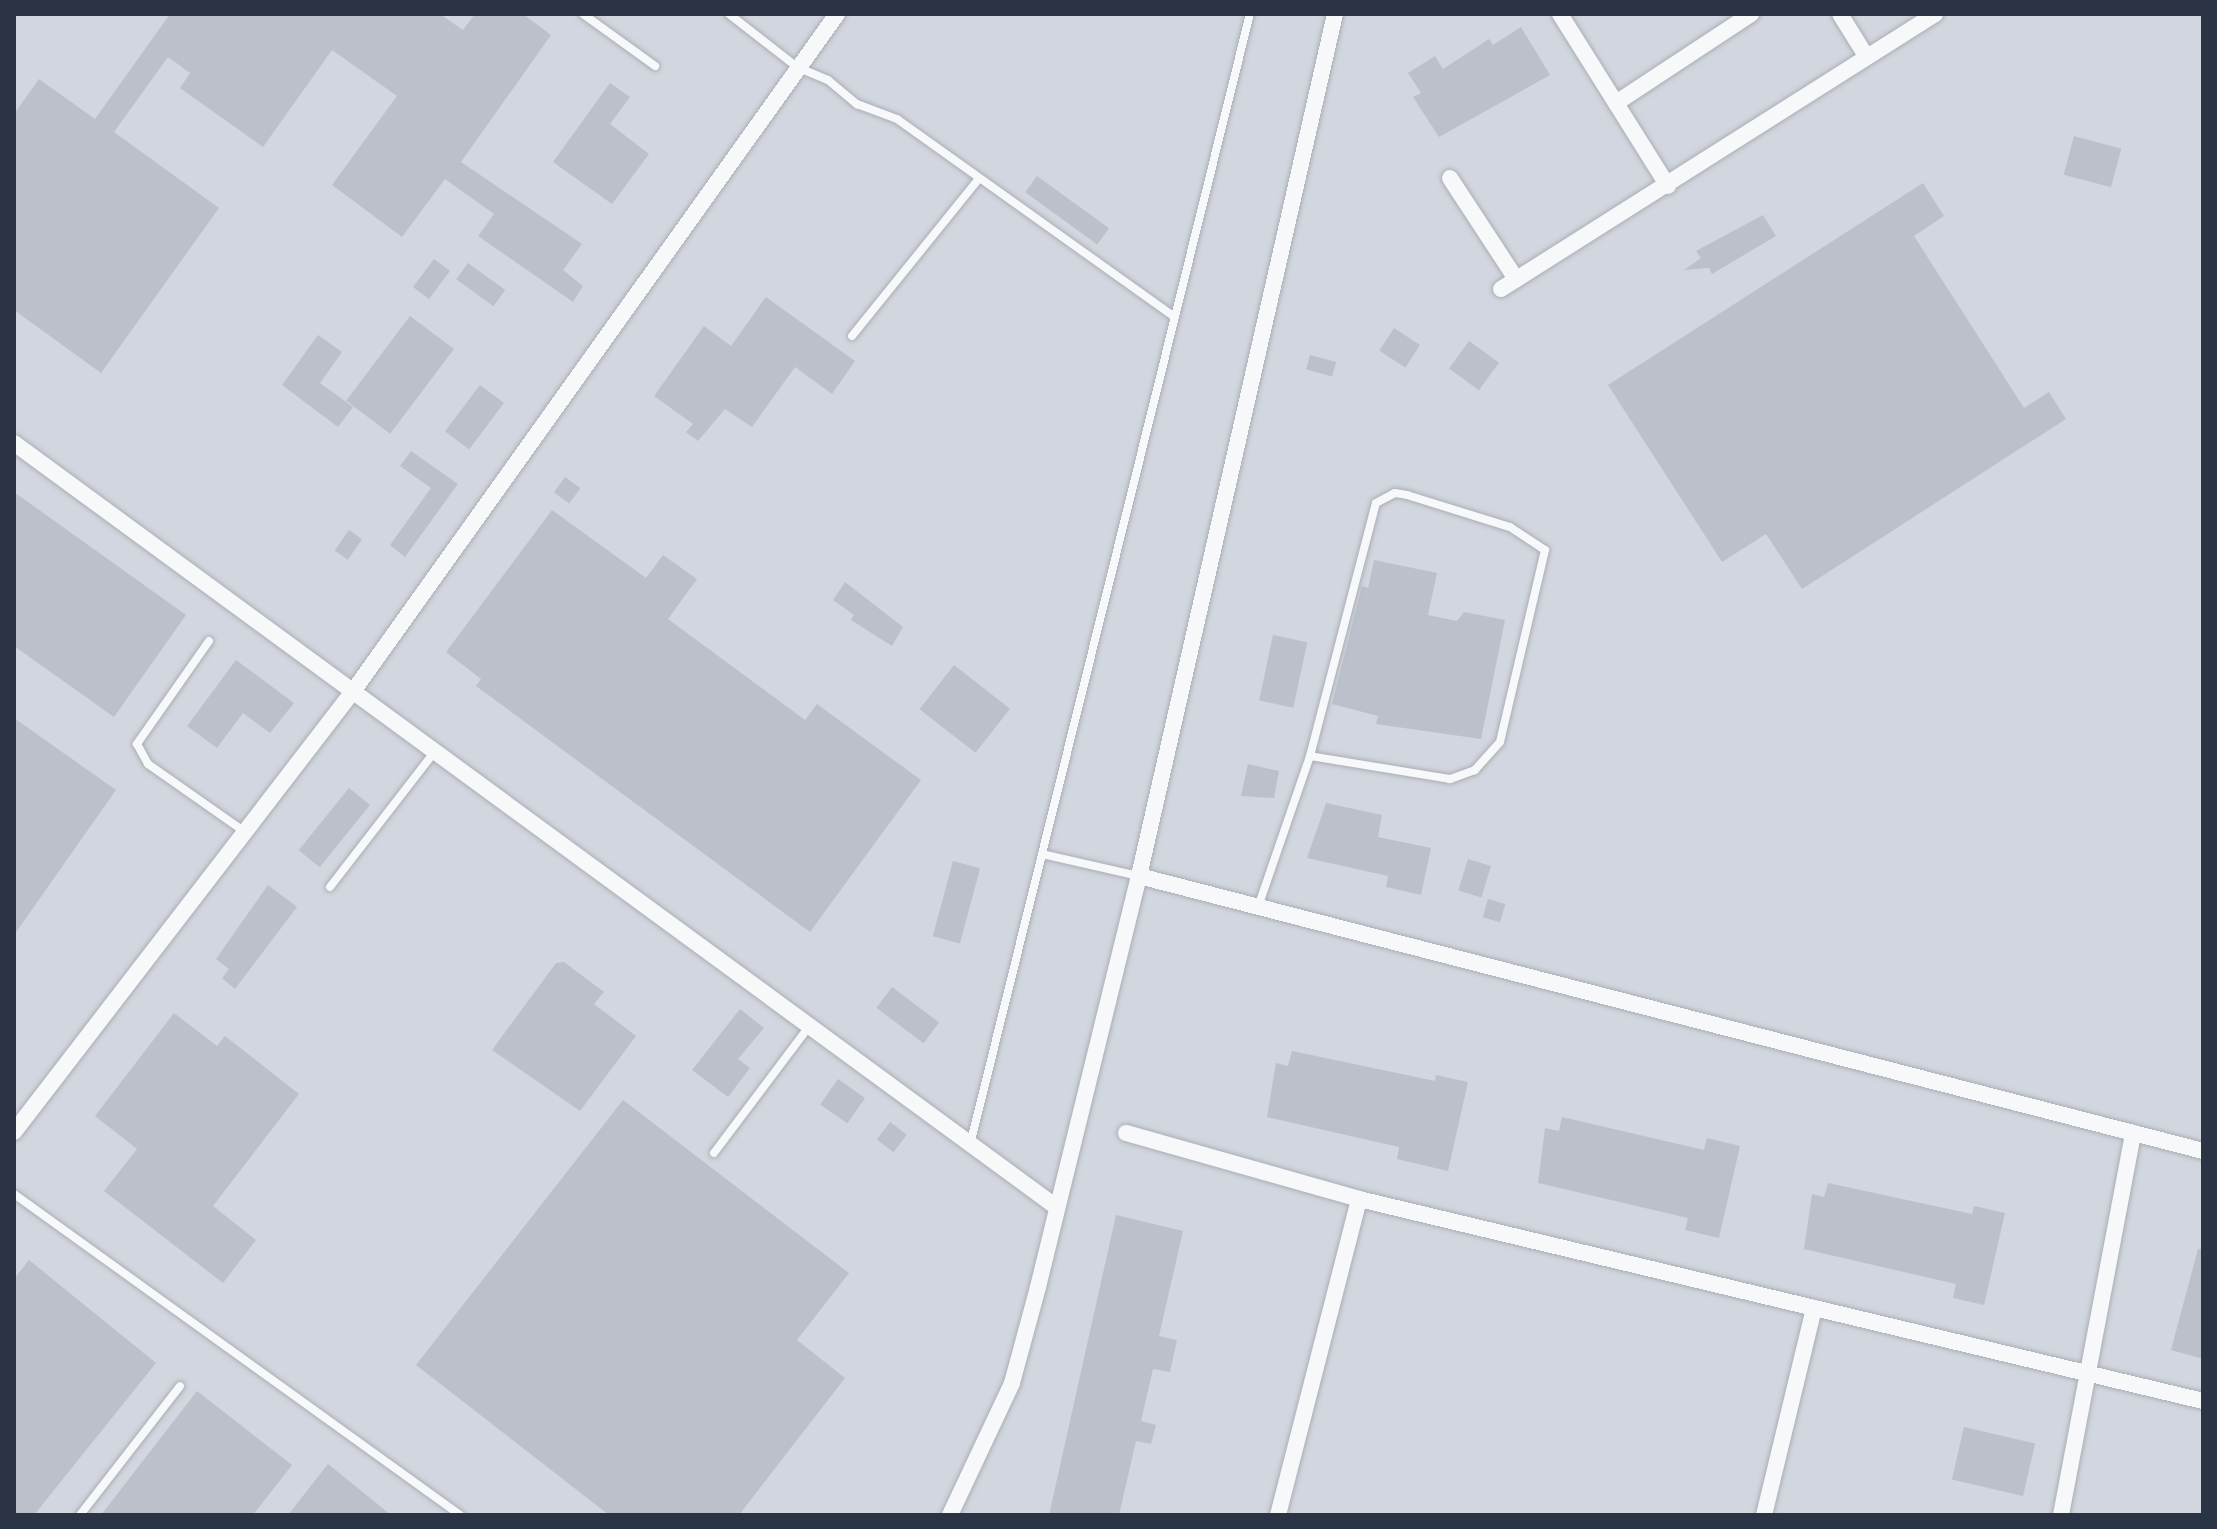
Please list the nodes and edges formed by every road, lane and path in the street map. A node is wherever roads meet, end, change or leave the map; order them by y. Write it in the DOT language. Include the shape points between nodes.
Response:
graph roads {
  1 [pos="583,14"];
  2 [pos="729,14"];
  3 [pos="837,14"];
  4 [pos="1250,14"];
  5 [pos="1335,14"];
  6 [pos="1560,14"];
  7 [pos="1751,14"];
  8 [pos="1840,14"];
  9 [pos="1935,14"];
  10 [pos="1866,56"];
  11 [pos="655,66"];
  12 [pos="797,67"];
  13 [pos="1616,103"];
  14 [pos="1450,178"];
  15 [pos="978,180"];
  16 [pos="1668,186"];
  17 [pos="1516,279"];
  18 [pos="1501,289"];
  19 [pos="1175,317"];
  20 [pos="852,336"];
  21 [pos="14,443"];
  22 [pos="209,641"];
  23 [pos="354,690"];
  24 [pos="437,749"];
  25 [pos="1310,756"];
  26 [pos="245,832"];
  27 [pos="1042,854"];
  28 [pos="1139,876"];
  29 [pos="330,887"];
  30 [pos="1258,909"];
  31 [pos="811,1023"];
  32 [pos="14,1132"];
  33 [pos="1126,1133"];
  34 [pos="2133,1133"];
  35 [pos="971,1141"];
  36 [pos="2203,1151"];
  37 [pos="714,1153"];
  38 [pos="14,1194"];
  39 [pos="1359,1199"];
  40 [pos="1055,1206"];
  41 [pos="1814,1308"];
  42 [pos="2091,1373"];
  43 [pos="180,1386"];
  44 [pos="2203,1401"];
  45 [pos="80,1515"];
  46 [pos="460,1515"];
  47 [pos="950,1515"];
  48 [pos="1278,1515"];
  49 [pos="1764,1515"];
  50 [pos="2061,1515"];
  1 -- 11 [label="lane"];
  2 -- 12 [label="lane"];
  3 -- 12 [label="street"];
  4 -- 19 [label="lane"];
  5 -- 28 [label="street"];
  6 -- 13 [label="street"];
  7 -- 13 [label="street"];
  8 -- 10 [label="street"];
  9 -- 10 [label="street"];
  10 -- 16 [label="street"];
  12 -- 15 [label="lane" via="828,80 857,104 897,119"];
  12 -- 23 [label="street"];
  13 -- 16 [label="street"];
  14 -- 17 [label="street"];
  15 -- 19 [label="lane"];
  15 -- 20 [label="lane"];
  16 -- 17 [label="street"];
  17 -- 18 [label="street"];
  19 -- 27 [label="lane"];
  21 -- 23 [label="street"];
  22 -- 26 [label="lane" via="137,744 148,764"];
  23 -- 24 [label="street"];
  23 -- 26 [label="street"];
  24 -- 29 [label="lane"];
  24 -- 31 [label="street"];
  25 -- 25 [label="lane" via="1376,503 1395,493 1407,495 1510,527 1545,550 1500,742 1475,770 1450,779"];
  25 -- 30 [label="lane"];
  26 -- 32 [label="street"];
  27 -- 28 [label="lane"];
  27 -- 35 [label="lane"];
  28 -- 30 [label="street"];
  28 -- 40 [label="street"];
  30 -- 34 [label="street"];
  31 -- 35 [label="street"];
  31 -- 37 [label="lane"];
  33 -- 39 [label="street"];
  34 -- 36 [label="street"];
  34 -- 42 [label="street"];
  35 -- 40 [label="street"];
  38 -- 46 [label="lane"];
  39 -- 41 [label="street"];
  39 -- 48 [label="street"];
  40 -- 47 [label="street" via="1012,1383"];
  41 -- 42 [label="street"];
  41 -- 49 [label="street"];
  42 -- 44 [label="street"];
  42 -- 50 [label="street"];
  43 -- 45 [label="lane"];
}
